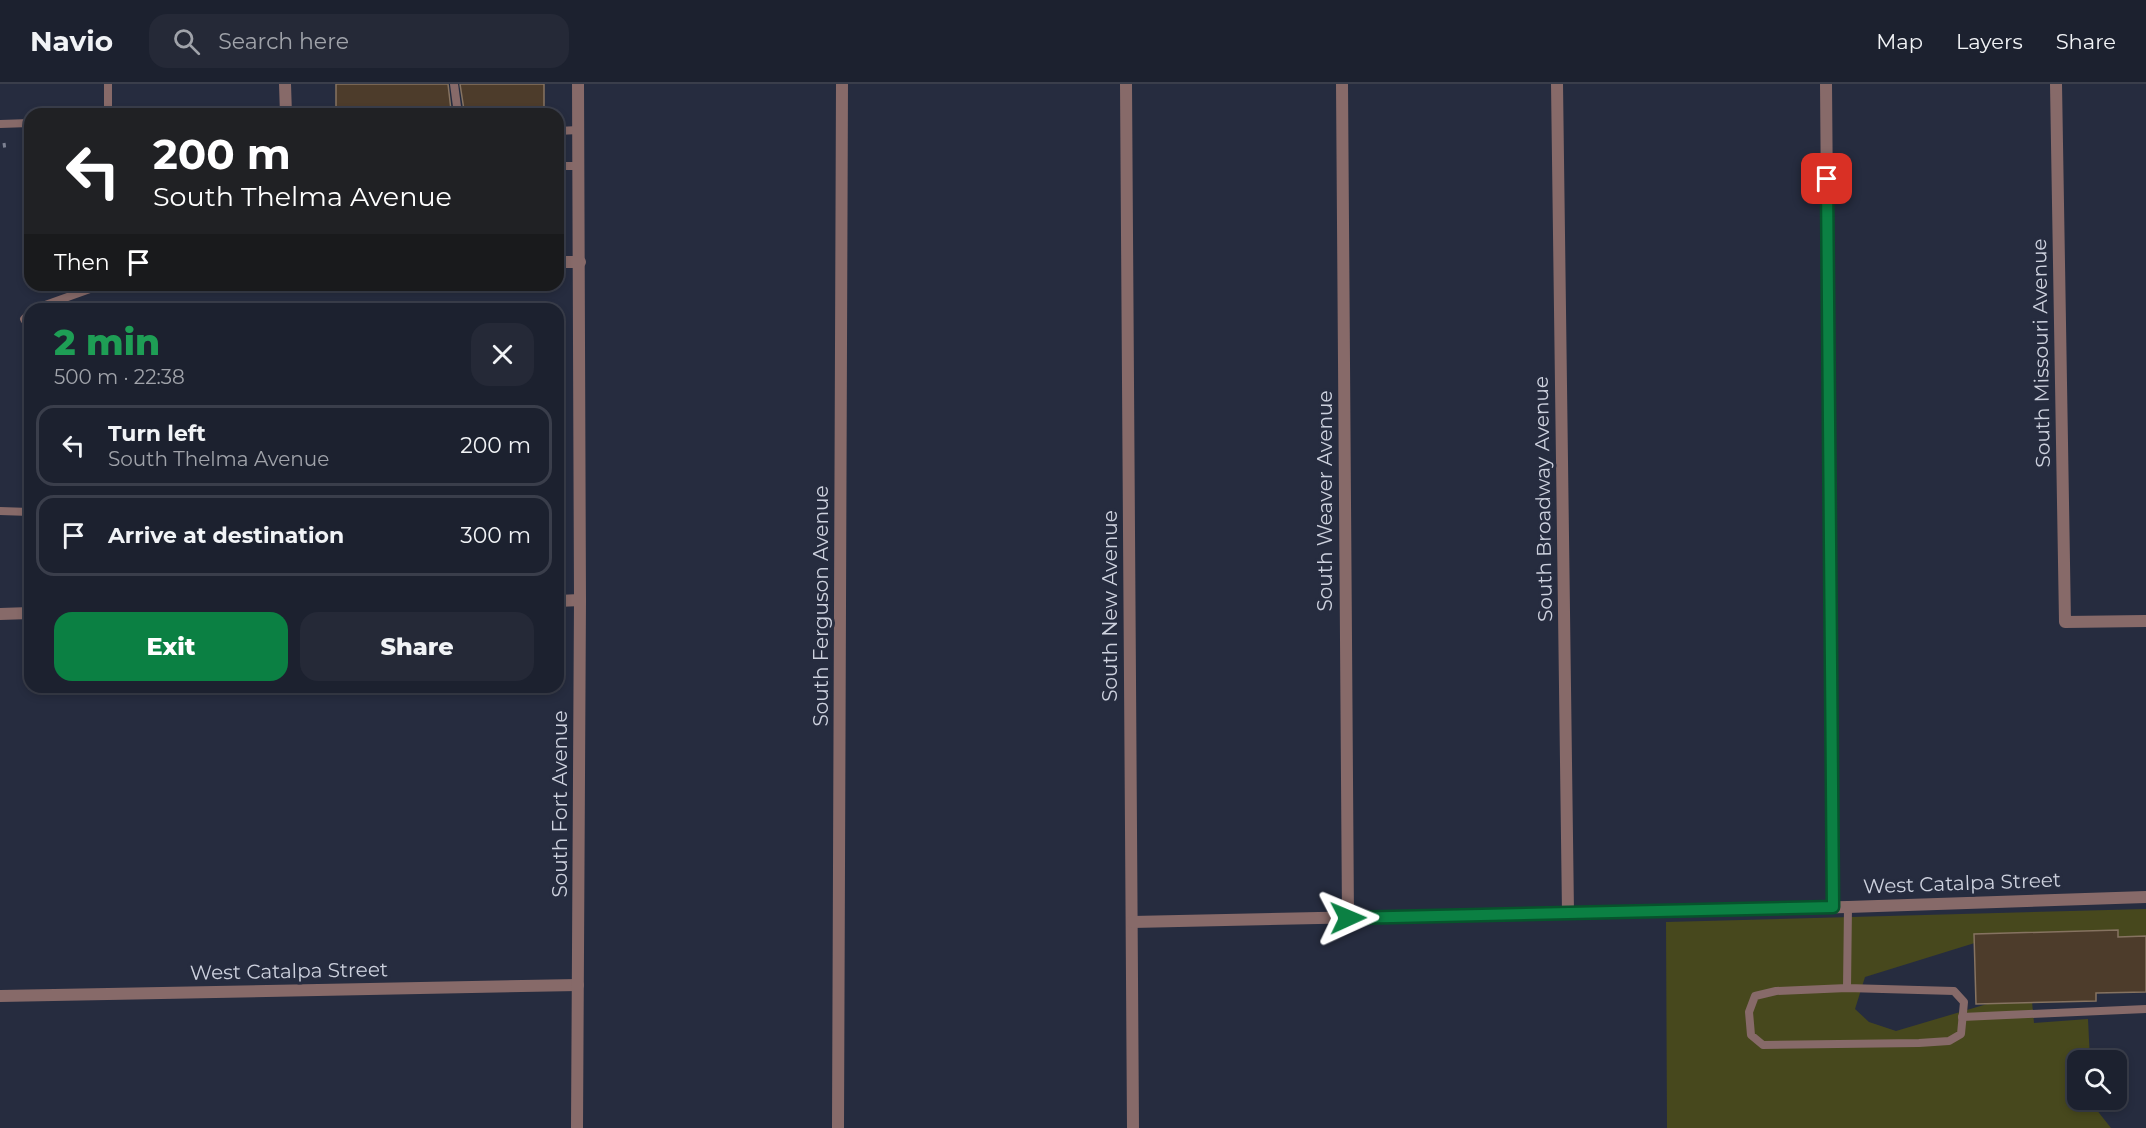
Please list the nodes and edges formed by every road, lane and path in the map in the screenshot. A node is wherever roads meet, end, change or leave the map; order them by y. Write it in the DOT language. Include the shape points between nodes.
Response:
graph roads {
  1 [pos="108,84"];
  2 [pos="285,84"];
  3 [pos="454,84"];
  4 [pos="578,84"];
  5 [pos="842,84"];
  6 [pos="1126,84"];
  7 [pos="1342,84"];
  8 [pos="1557,84"];
  9 [pos="1826,84"];
  10 [pos="2056,84"];
  11 [pos="108,108"];
  12 [pos="286,108"];
  13 [pos="457,108"];
  14 [pos="24,123"];
  15 [pos="0,124"];
  16 [pos="578,130"];
  17 [pos="564,131"];
  18 [pos="4,143"];
  19 [pos="5,150"];
  20 [pos="564,166"];
  21 [pos="579,166"];
  22 [pos="564,262"];
  23 [pos="580,262"];
  24 [pos="84,291"];
  25 [pos="51,303"];
  26 [pos="0,511"];
  27 [pos="24,512"];
  28 [pos="580,600"];
  29 [pos="564,601"];
  30 [pos="24,613"];
  31 [pos="0,614"];
  32 [pos="2146,621"];
  33 [pos="2146,897"];
  34 [pos="1833,907"];
  35 [pos="1848,907"];
  36 [pos="1568,914"];
  37 [pos="1348,918"];
  38 [pos="1132,922"];
  39 [pos="578,985"];
  40 [pos="1847,988"];
  41 [pos="0,996"];
  42 [pos="2146,1009"];
  43 [pos="1962,1017"];
  44 [pos="577,1128"];
  45 [pos="838,1128"];
  46 [pos="1133,1128"];
  1 -- 11 [label="lane"];
  2 -- 12 [label="street"];
  3 -- 13 [label="lane"];
  4 -- 16 [label="street, South Fort Avenue"];
  5 -- 45 [label="street, South Ferguson Avenue"];
  6 -- 38 [label="street, South New Avenue"];
  7 -- 37 [label="street, South Weaver Avenue"];
  8 -- 36 [label="street, South Broadway Avenue"];
  9 -- 34 [label="street"];
  10 -- 32 [label="street, South Missouri Avenue" via="2065,622"];
  14 -- 15 [label="lane"];
  16 -- 17 [label="lane"];
  16 -- 21 [label="street, South Fort Avenue"];
  18 -- 19 [label="path"];
  20 -- 21 [label="lane"];
  21 -- 23 [label="street, South Fort Avenue"];
  22 -- 23 [label="street"];
  23 -- 28 [label="street, South Fort Avenue"];
  24 -- 25 [label="lane"];
  26 -- 27 [label="lane"];
  28 -- 29 [label="street"];
  28 -- 39 [label="street, South Fort Avenue"];
  30 -- 31 [label="street"];
  33 -- 35 [label="street, West Catalpa Street"];
  34 -- 35 [label="street, West Catalpa Street"];
  34 -- 36 [label="street, West Catalpa Street"];
  35 -- 40 [label="lane"];
  36 -- 37 [label="street, West Catalpa Street"];
  37 -- 38 [label="street, West Catalpa Street"];
  38 -- 46 [label="street, South New Avenue"];
  39 -- 41 [label="street, West Catalpa Street"];
  39 -- 44 [label="street, South Fort Avenue"];
  40 -- 43 [label="lane" via="1954,991 1964,1002"];
  40 -- 43 [label="lane" via="1776,991 1755,996 1749,1012 1751,1035 1763,1045 1949,1041 1961,1034"];
  42 -- 43 [label="lane"];
}
